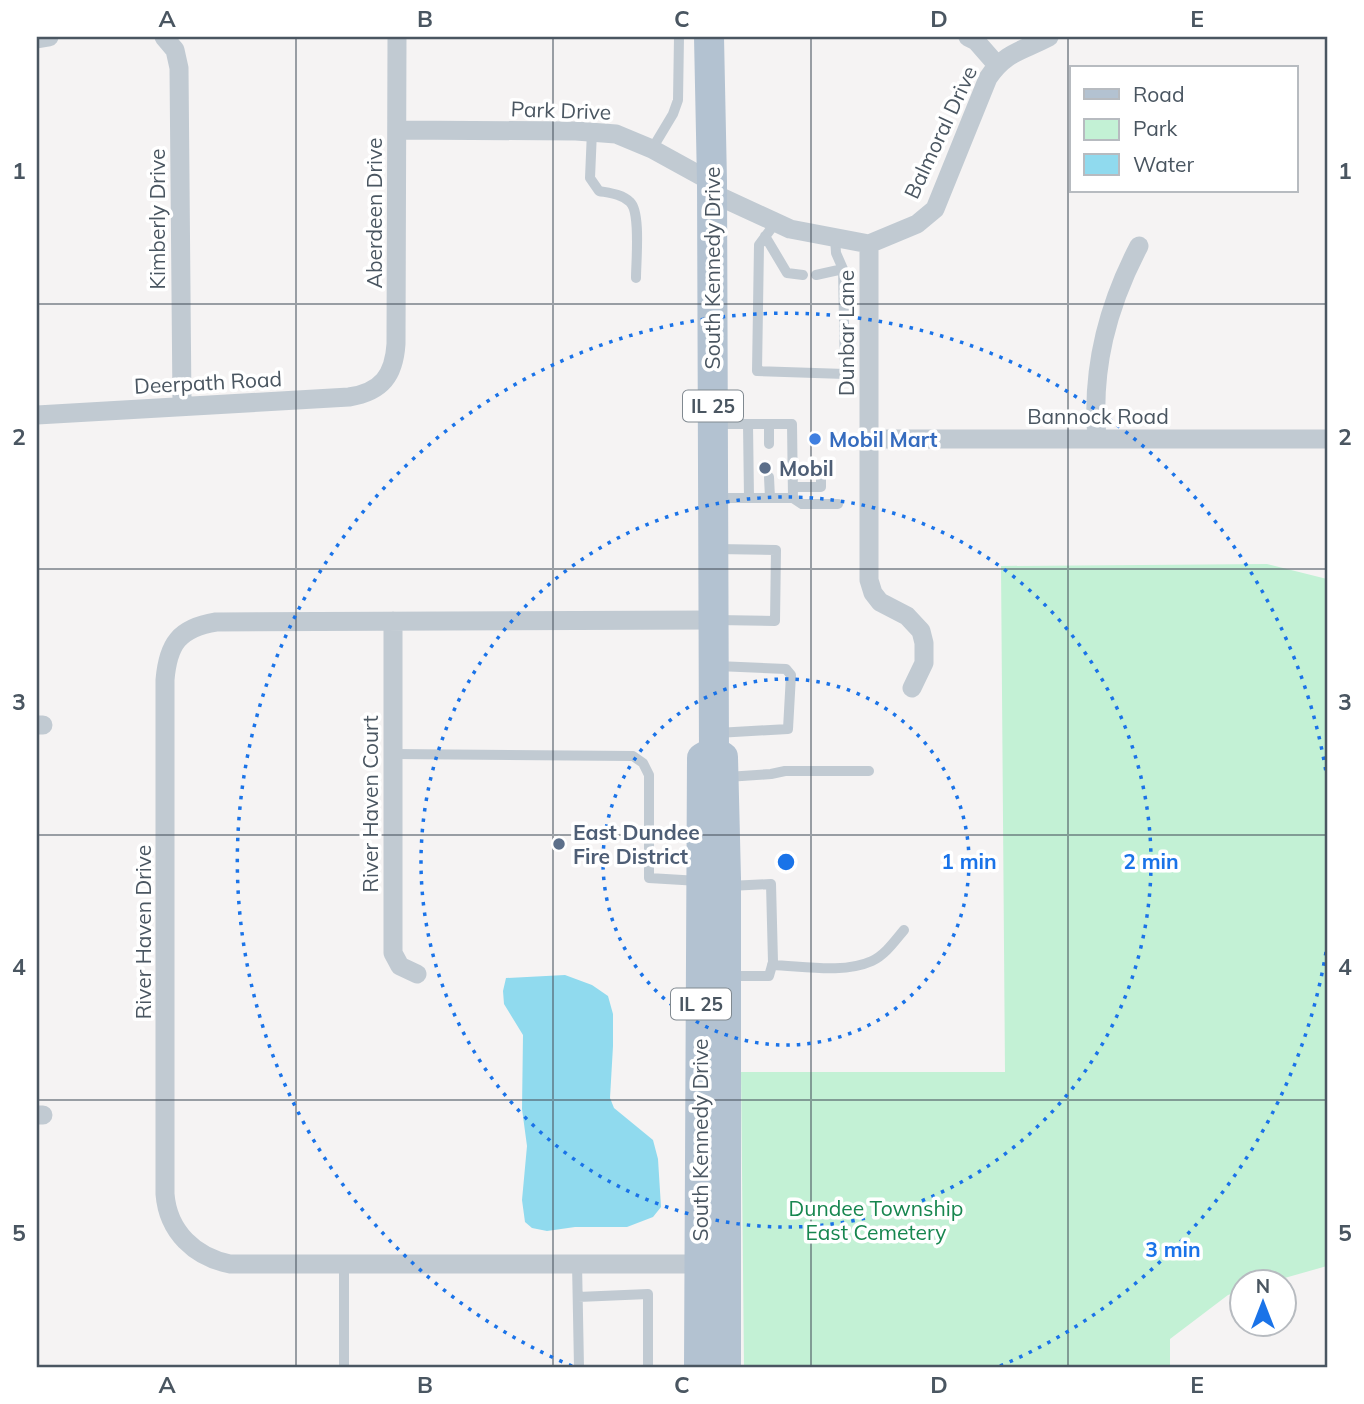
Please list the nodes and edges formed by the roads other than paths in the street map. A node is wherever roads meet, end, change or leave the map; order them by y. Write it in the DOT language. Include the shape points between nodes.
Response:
graph roads {
  1 [pos="49,37"];
  2 [pos="164,37"];
  3 [pos="397,37"];
  4 [pos="679,37"];
  5 [pos="709,37"];
  6 [pos="968,37"];
  7 [pos="1049,37"];
  8 [pos="37,39"];
  9 [pos="997,65"];
  10 [pos="397,130"];
  11 [pos="592,131"];
  12 [pos="652,149"];
  13 [pos="712,187"];
  14 [pos="767,234"];
  15 [pos="835,237"];
  16 [pos="869,244"];
  17 [pos="1139,246"];
  18 [pos="843,269"];
  19 [pos="803,275"];
  20 [pos="816,275"];
  21 [pos="636,278"];
  22 [pos="380,385"];
  23 [pos="182,405"];
  24 [pos="37,415"];
  25 [pos="713,424"];
  26 [pos="748,424"];
  27 [pos="769,424"];
  28 [pos="1097,438"];
  29 [pos="869,439"];
  30 [pos="1327,439"];
  31 [pos="769,444"];
  32 [pos="793,468"];
  33 [pos="769,477"];
  34 [pos="793,492"];
  35 [pos="713,498"];
  36 [pos="749,498"];
  37 [pos="770,498"];
  38 [pos="838,504"];
  39 [pos="713,549"];
  40 [pos="713,620"];
  41 [pos="393,621"];
  42 [pos="713,665"];
  43 [pos="912,688"];
  44 [pos="393,754"];
  45 [pos="717,754"];
  46 [pos="869,771"];
  47 [pos="713,884"];
  48 [pos="904,930"];
  49 [pos="772,965"];
  50 [pos="417,974"];
  51 [pos="726,976"];
  52 [pos="578,1263"];
  53 [pos="344,1264"];
  54 [pos="700,1264"];
  55 [pos="578,1297"];
  56 [pos="344,1367"];
  57 [pos="579,1367"];
  58 [pos="648,1367"];
  59 [pos="699,1367"];
  60 [pos="726,1367"];
  1 -- 8 [label="street"];
  2 -- 23 [label="street, Kimberly Drive" via="179,68"];
  3 -- 10 [label="street, Aberdeen Drive"];
  4 -- 12 [label="lane" via="678,100"];
  5 -- 13 [label="main road, South Kennedy Drive / IL 25"];
  6 -- 9 [label="street"];
  7 -- 9 [label="street, Balmoral Drive"];
  9 -- 16 [label="street, Balmoral Drive" via="934,209 917,224"];
  10 -- 11 [label="street, Park Drive"];
  10 -- 22 [label="street, Aberdeen Drive" via="395,356"];
  11 -- 12 [label="street, Park Drive" via="616,134"];
  11 -- 21 [label="lane" via="590,178 599,191 620,195 636,212"];
  12 -- 13 [label="street, Park Drive"];
  13 -- 14 [label="street"];
  13 -- 25 [label="main road, South Kennedy Drive / IL 25"];
  14 -- 15 [label="street" via="790,229"];
  14 -- 18 [label="lane" via="757,371 845,374"];
  14 -- 19 [label="lane" via="787,273"];
  15 -- 16 [label="street"];
  15 -- 18 [label="lane"];
  16 -- 29 [label="street, Dunbar Lane"];
  17 -- 28 [label="street" via="1106,324 1095,417"];
  18 -- 20 [label="lane"];
  22 -- 23 [label="street, Deerpath Road" via="349,397"];
  23 -- 24 [label="street, Deerpath Road"];
  25 -- 26 [label="lane"];
  25 -- 35 [label="main road, South Kennedy Drive / IL 25"];
  26 -- 27 [label="lane"];
  26 -- 36 [label="lane"];
  27 -- 31 [label="lane"];
  27 -- 32 [label="lane" via="792,424"];
  28 -- 29 [label="street, Bannock Road"];
  28 -- 30 [label="street, Bannock Road"];
  29 -- 43 [label="street, Dunbar Lane" via="869,580 880,603 906,616 921,631 924,663"];
  32 -- 34 [label="lane"];
  32 -- 34 [label="lane" via="821,468 821,487"];
  33 -- 37 [label="lane"];
  34 -- 37 [label="lane"];
  34 -- 38 [label="lane" via="802,503"];
  35 -- 36 [label="lane"];
  35 -- 39 [label="main road, South Kennedy Drive / IL 25"];
  36 -- 37 [label="lane"];
  39 -- 40 [label="main road, South Kennedy Drive / IL 25"];
  39 -- 40 [label="lane" via="776,550 775,621"];
  40 -- 41 [label="street, River Haven Drive"];
  40 -- 42 [label="main road, South Kennedy Drive / IL 25"];
  41 -- 44 [label="street, River Haven Court"];
  41 -- 53 [label="street, River Haven Drive" via="206,623 172,644 166,665 167,1207 187,1244 203,1256 230,1264"];
  42 -- 45 [label="main road, South Kennedy Drive / IL 25"];
  42 -- 45 [label="lane" via="786,669 791,675 788,729"];
  44 -- 47 [label="lane" via="633,756 641,760 649,775 649,878"];
  44 -- 50 [label="street, River Haven Court" via="393,953 400,966"];
  45 -- 46 [label="lane" via="771,774"];
  45 -- 47 [label="main road, South Kennedy Drive / IL 25"];
  47 -- 49 [label="lane" via="771,884"];
  47 -- 51 [label="main road, South Kennedy Drive / IL 25"];
  47 -- 54 [label="main road, South Kennedy Drive / IL 25"];
  48 -- 49 [label="lane" via="871,962 841,968"];
  49 -- 51 [label="lane" via="769,976"];
  51 -- 60 [label="main road, South Kennedy Drive / IL 25"];
  52 -- 53 [label="street, River Haven Drive"];
  52 -- 54 [label="street, River Haven Drive"];
  52 -- 55 [label="lane"];
  53 -- 56 [label="lane"];
  54 -- 59 [label="main road, South Kennedy Drive / IL 25"];
  55 -- 57 [label="lane"];
  55 -- 58 [label="lane" via="648,1294"];
}
